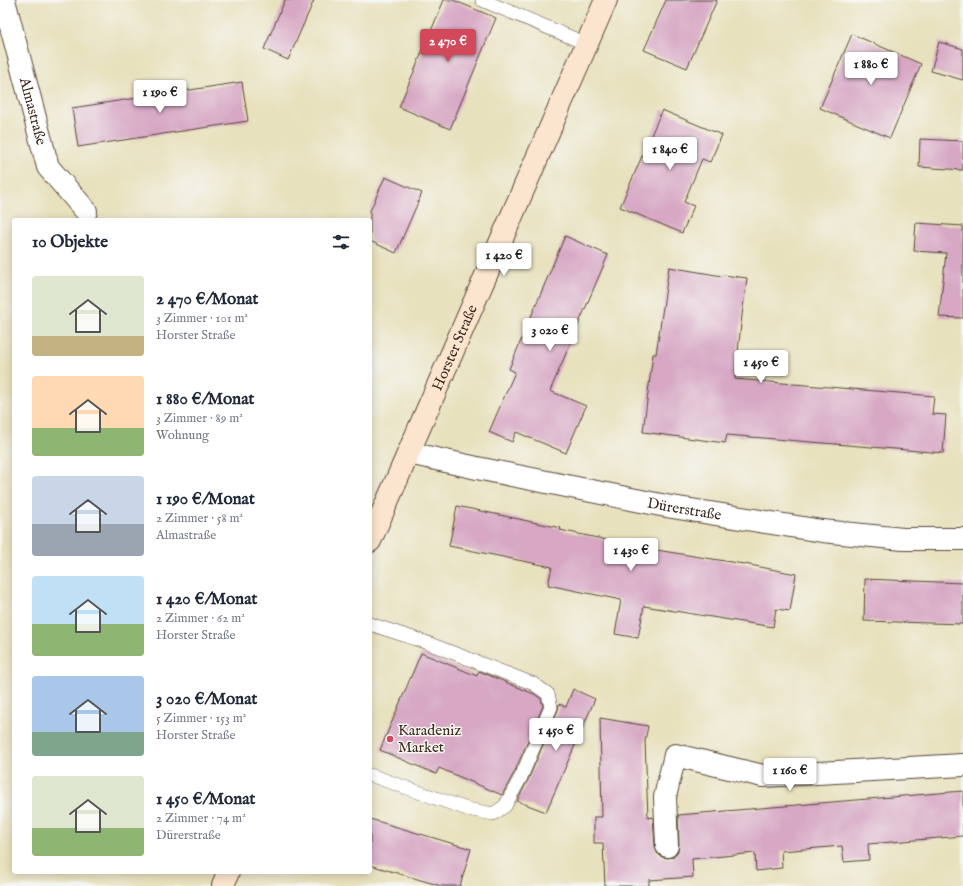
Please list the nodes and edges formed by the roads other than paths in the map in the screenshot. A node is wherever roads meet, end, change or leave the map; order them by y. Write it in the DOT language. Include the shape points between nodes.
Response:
graph roads {
  1 [pos="4,0"];
  2 [pos="482,0"];
  3 [pos="606,0"];
  4 [pos="587,44"];
  5 [pos="86,211"];
  6 [pos="409,453"];
  7 [pos="372,536"];
  8 [pos="963,538"];
  9 [pos="372,625"];
  10 [pos="963,765"];
  11 [pos="372,776"];
  12 [pos="667,846"];
  13 [pos="227,874"];
  14 [pos="222,886"];
  1 -- 5 [label="street, Almastraße" via="48,167"];
  2 -- 4 [label="lane"];
  3 -- 4 [label="main road, Horster Straße"];
  4 -- 6 [label="main road, Horster Straße"];
  6 -- 7 [label="main road, Horster Straße"];
  6 -- 8 [label="street, Dürerstraße" via="666,506 822,531 903,539"];
  9 -- 11 [label="lane" via="534,684 548,694 550,707 506,806 493,814 467,809"];
  10 -- 12 [label="street" via="763,776 675,755 665,797"];
  13 -- 14 [label="main road"];
}
